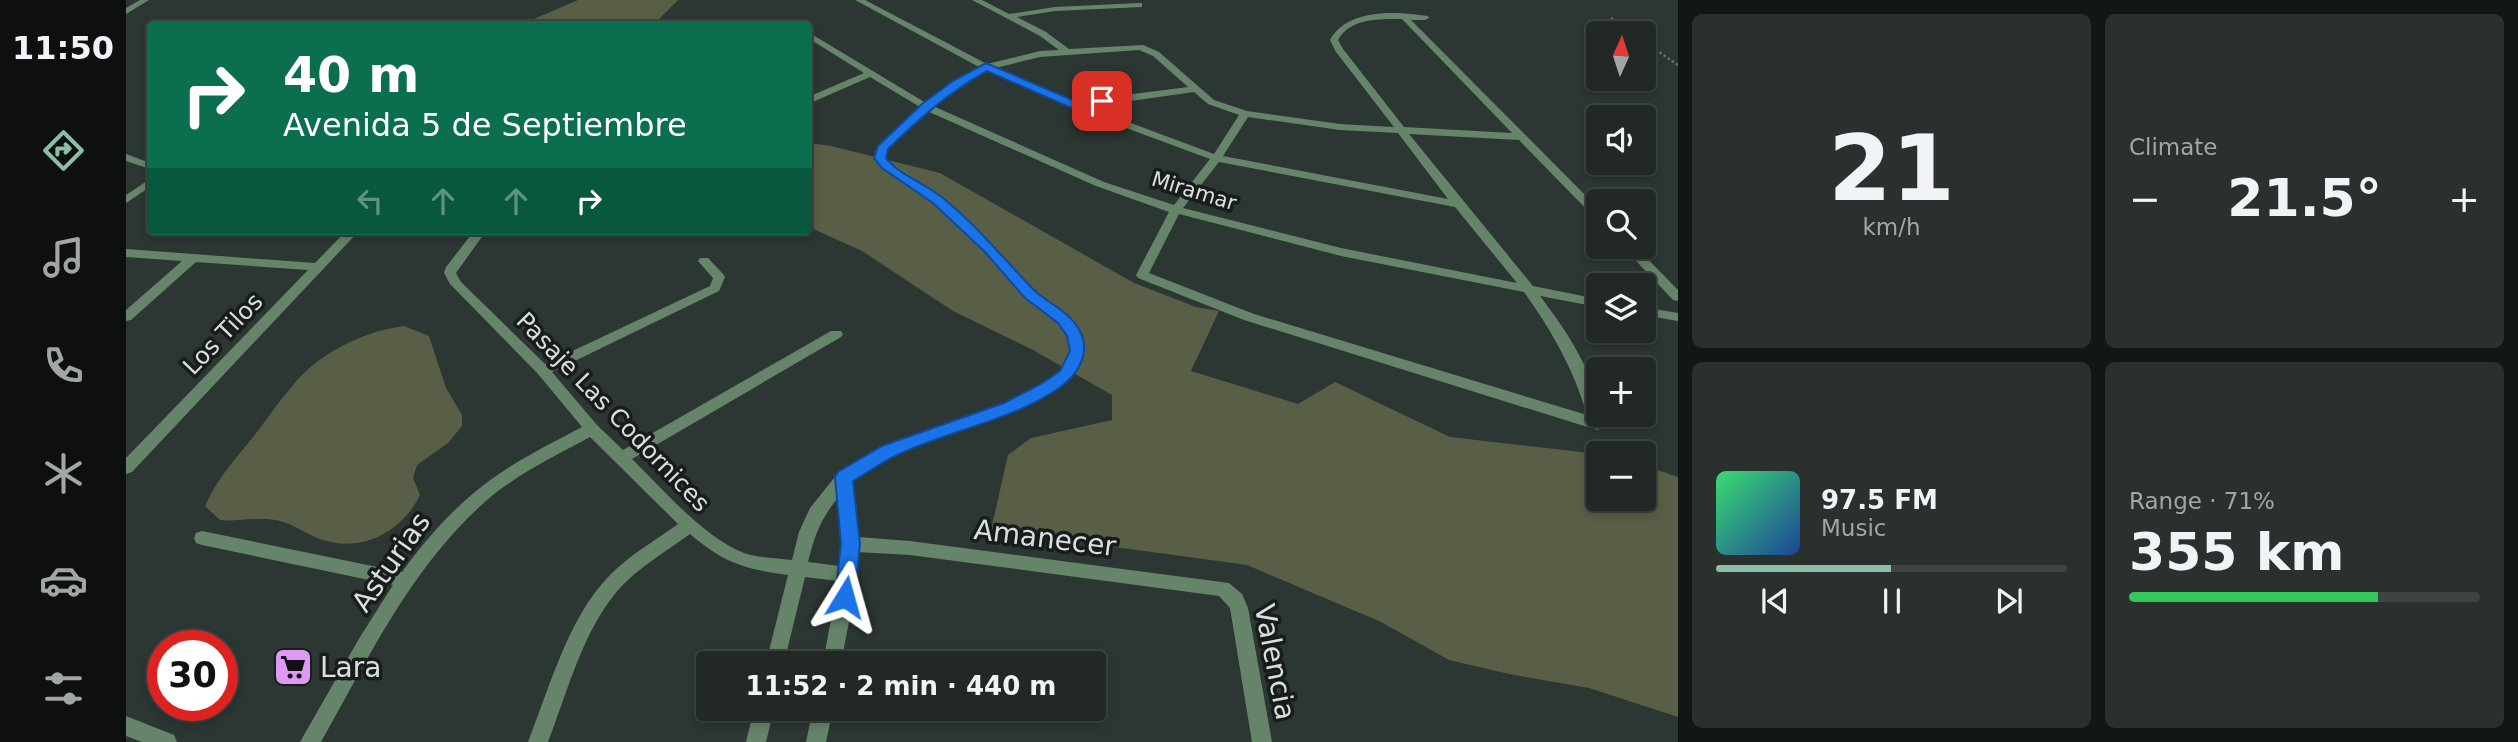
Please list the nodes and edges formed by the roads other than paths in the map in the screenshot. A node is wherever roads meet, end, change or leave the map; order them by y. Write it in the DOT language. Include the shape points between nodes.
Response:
graph roads {
  1 [pos="859,0"];
  2 [pos="976,0"];
  3 [pos="146,1"];
  4 [pos="1139,5"];
  5 [pos="126,12"];
  6 [pos="1010,16"];
  7 [pos="1405,17"];
  8 [pos="1424,18"];
  9 [pos="812,40"];
  10 [pos="1066,51"];
  11 [pos="986,66"];
  12 [pos="871,73"];
  13 [pos="1194,89"];
  14 [pos="812,99"];
  15 [pos="926,107"];
  16 [pos="1078,107"];
  17 [pos="1245,114"];
  18 [pos="1405,132"];
  19 [pos="1523,137"];
  20 [pos="126,157"];
  21 [pos="1216,159"];
  22 [pos="147,165"];
  23 [pos="147,184"];
  24 [pos="147,193"];
  25 [pos="130,197"];
  26 [pos="1586,203"];
  27 [pos="1458,204"];
  28 [pos="1176,210"];
  29 [pos="349,235"];
  30 [pos="477,235"];
  31 [pos="126,253"];
  32 [pos="193,258"];
  33 [pos="1641,259"];
  34 [pos="704,261"];
  35 [pos="318,267"];
  36 [pos="1531,292"];
  37 [pos="1678,297"];
  38 [pos="1586,301"];
  39 [pos="1656,313"];
  40 [pos="126,317"];
  41 [pos="1678,317"];
  42 [pos="836,334"];
  43 [pos="543,371"];
  44 [pos="592,429"];
  45 [pos="621,457"];
  46 [pos="126,468"];
  47 [pos="844,477"];
  48 [pos="690,525"];
  49 [pos="202,538"];
  50 [pos="851,544"];
  51 [pos="797,570"];
  52 [pos="849,575"];
  53 [pos="406,580"];
  54 [pos="1230,594"];
  55 [pos="778,651"];
  56 [pos="834,651"];
  57 [pos="761,721"];
  58 [pos="820,721"];
  59 [pos="126,726"];
  60 [pos="167,742"];
  61 [pos="310,742"];
  62 [pos="538,742"];
  63 [pos="756,742"];
  64 [pos="816,742"];
  65 [pos="1262,742"];
  1 -- 11 [label="street"];
  2 -- 6 [label="street"];
  3 -- 5 [label="street"];
  4 -- 6 [label="street"];
  6 -- 10 [label="street"];
  7 -- 8 [label="street"];
  7 -- 18 [label="street" via="1356,21 1340,28 1334,40"];
  7 -- 19 [label="street"];
  9 -- 12 [label="street, Miramar"];
  10 -- 11 [label="street"];
  10 -- 13 [label="street" via="1140,47 1156,54"];
  11 -- 15 [label="street"];
  11 -- 16 [label="street"];
  12 -- 14 [label="street"];
  12 -- 15 [label="street, Miramar"];
  13 -- 16 [label="street"];
  13 -- 17 [label="street" via="1211,102"];
  15 -- 28 [label="street, Miramar" via="1100,184"];
  15 -- 47 [label="street" via="882,148 883,162 938,200 1030,295 1063,319 1077,343 1076,359 1066,375 1010,407 889,451"];
  16 -- 21 [label="street"];
  17 -- 18 [label="street"];
  17 -- 21 [label="street"];
  18 -- 19 [label="street"];
  18 -- 27 [label="street"];
  19 -- 26 [label="street"];
  20 -- 22 [label="street"];
  21 -- 27 [label="street"];
  21 -- 28 [label="street"];
  23 -- 25 [label="street"];
  24 -- 25 [label="street"];
  27 -- 36 [label="street"];
  28 -- 36 [label="street, Miramar" via="1341,252"];
  28 -- 36 [label="street" via="1142,275 1249,317 1597,424 1591,397 1568,346"];
  29 -- 35 [label="street, Los Tilos"];
  30 -- 43 [label="street, Pasaje Las Codornices" via="452,267 452,278"];
  31 -- 32 [label="street"];
  32 -- 35 [label="street"];
  32 -- 40 [label="street"];
  33 -- 37 [label="street"];
  34 -- 43 [label="street" via="719,277 715,288"];
  35 -- 46 [label="street, Los Tilos"];
  36 -- 38 [label="street, Miramar"];
  39 -- 41 [label="street"];
  42 -- 45 [label="street"];
  43 -- 44 [label="street, Pasaje Las Codornices"];
  44 -- 45 [label="street, Pasaje Las Codornices"];
  44 -- 53 [label="street, Asturias" via="482,495 441,534"];
  45 -- 48 [label="street, Pasaje Las Codornices"];
  47 -- 50 [label="street"];
  47 -- 51 [label="street" via="816,513"];
  48 -- 51 [label="street, Pasaje Las Codornices" via="737,558"];
  48 -- 62 [label="street" via="621,576 600,600"];
  49 -- 53 [label="street"];
  50 -- 52 [label="street"];
  50 -- 54 [label="street, Amanecer" via="1215,586"];
  51 -- 52 [label="street, Pasaje Las Codornices"];
  51 -- 55 [label="street"];
  52 -- 56 [label="street"];
  53 -- 61 [label="street, Asturias"];
  54 -- 65 [label="street, Valencia" via="1239,608"];
  57 -- 63 [label="street"];
  58 -- 64 [label="street"];
  59 -- 60 [label="street"];
}
